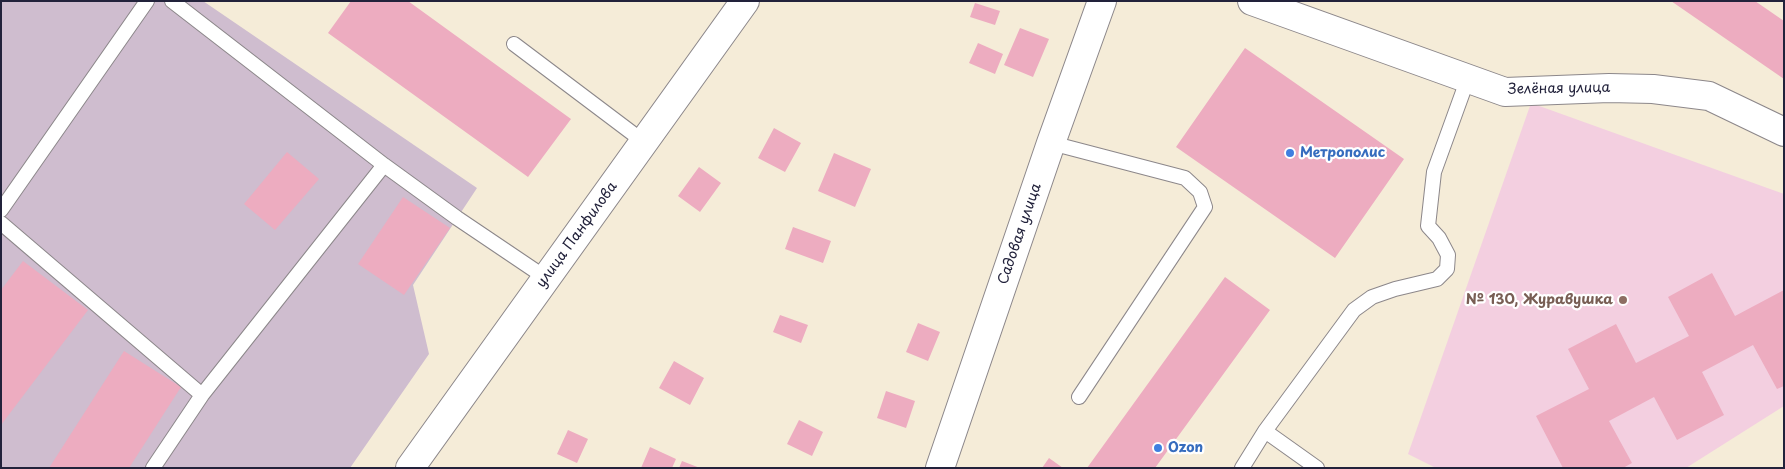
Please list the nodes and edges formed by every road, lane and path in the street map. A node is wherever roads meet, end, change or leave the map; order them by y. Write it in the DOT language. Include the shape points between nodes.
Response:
graph roads {
  1 [pos="146,1"];
  2 [pos="172,1"];
  3 [pos="745,1"];
  4 [pos="1102,1"];
  5 [pos="1252,1"];
  6 [pos="514,44"];
  7 [pos="1468,78"];
  8 [pos="1784,132"];
  9 [pos="644,142"];
  10 [pos="1052,143"];
  11 [pos="384,165"];
  12 [pos="1,210"];
  13 [pos="1,223"];
  14 [pos="546,278"];
  15 [pos="202,395"];
  16 [pos="1079,397"];
  17 [pos="1265,431"];
  18 [pos="154,468"];
  19 [pos="410,468"];
  20 [pos="940,468"];
  21 [pos="1242,468"];
  22 [pos="1317,468"];
  1 -- 12 [label="lane"];
  2 -- 11 [label="lane"];
  3 -- 9 [label="street, улица Панфилова"];
  4 -- 10 [label="street, Садовая улица"];
  5 -- 7 [label="street, Зелёная улица"];
  6 -- 9 [label="lane"];
  7 -- 8 [label="street, Зелёная улица" via="1506,92 1609,88 1653,89 1708,96"];
  7 -- 17 [label="lane" via="1434,172 1428,226 1448,255 1447,269 1436,279 1387,291 1354,310"];
  9 -- 14 [label="street, улица Панфилова"];
  10 -- 16 [label="lane" via="1184,178 1200,192 1205,207"];
  10 -- 20 [label="street, Садовая улица"];
  11 -- 14 [label="lane"];
  11 -- 15 [label="lane"];
  13 -- 15 [label="lane"];
  14 -- 19 [label="street, улица Панфилова"];
  15 -- 18 [label="lane"];
  17 -- 21 [label="lane"];
  17 -- 22 [label="lane"];
}
